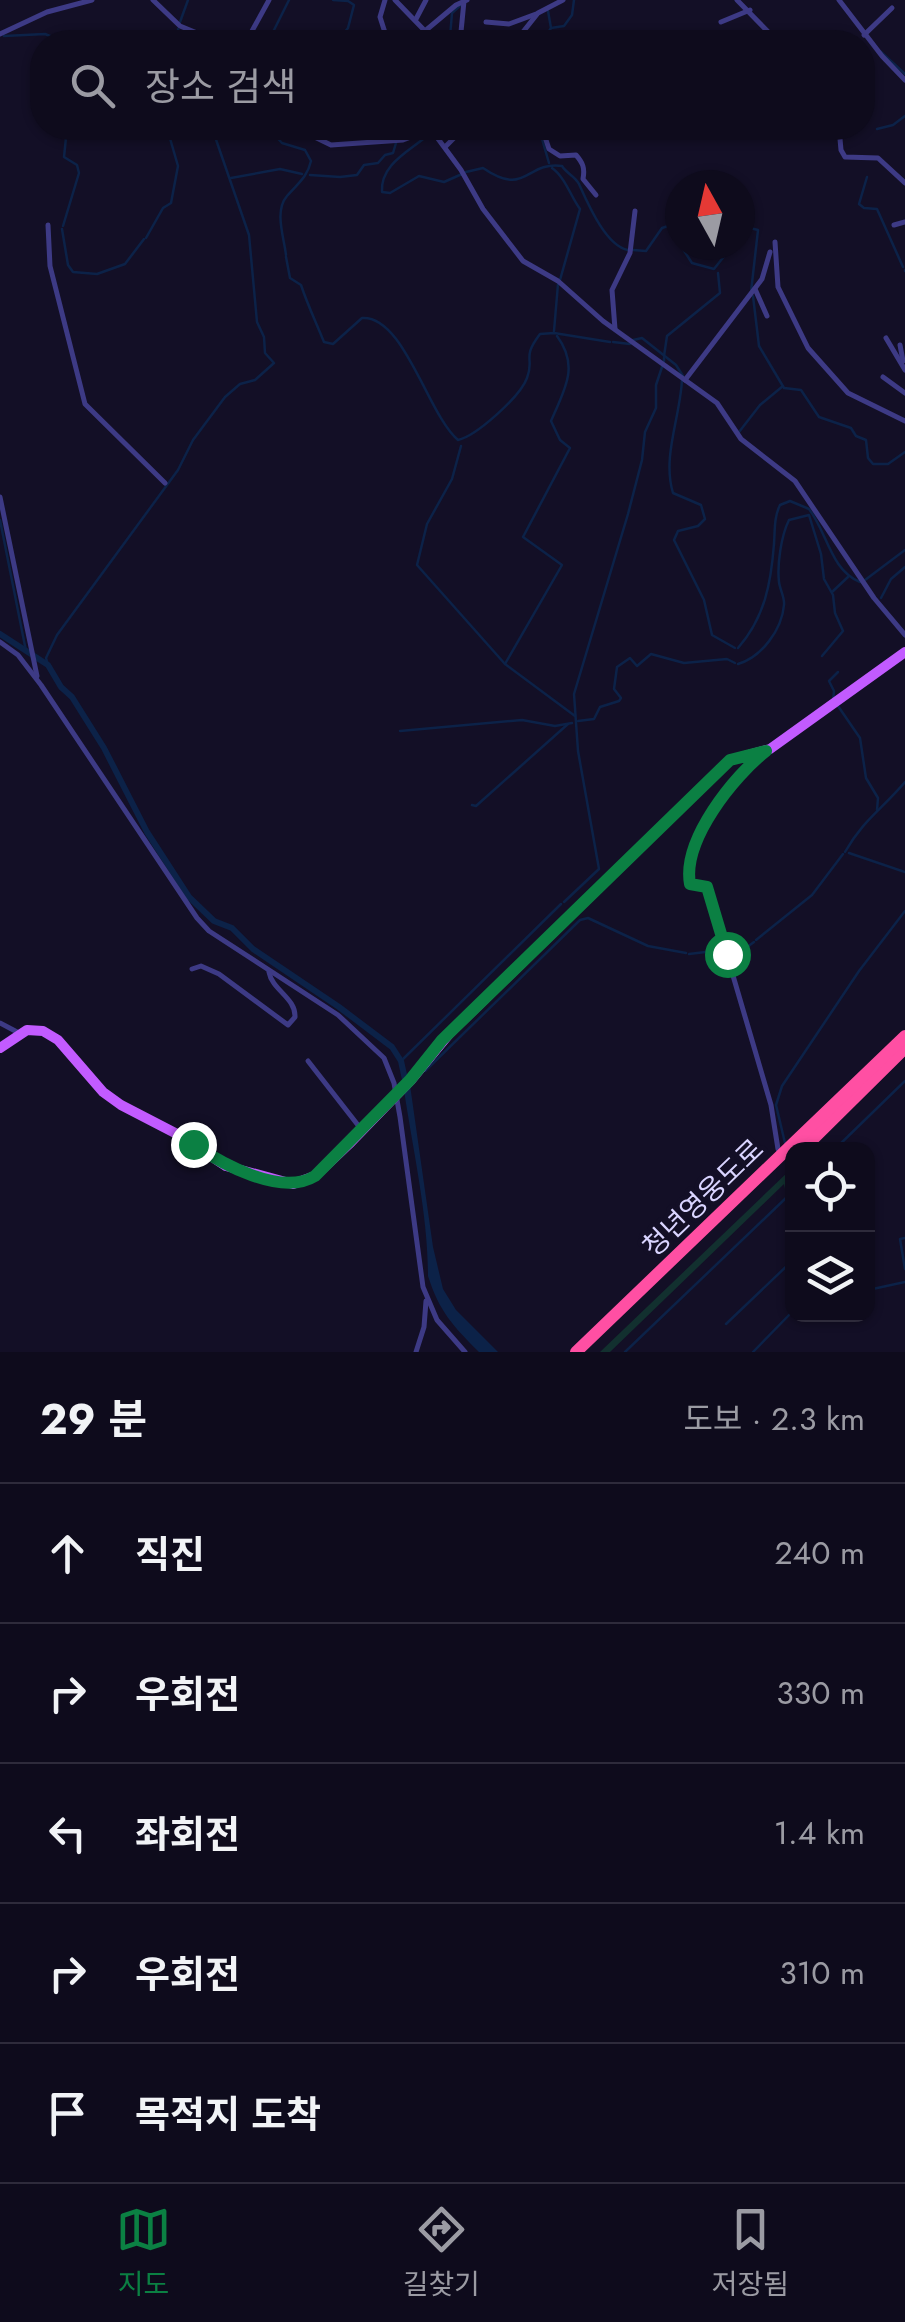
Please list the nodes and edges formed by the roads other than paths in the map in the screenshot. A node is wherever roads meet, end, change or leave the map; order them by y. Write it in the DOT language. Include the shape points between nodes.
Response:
graph roads {
  1 [pos="92,0"];
  2 [pos="154,0"];
  3 [pos="269,0"];
  4 [pos="385,0"];
  5 [pos="394,0"];
  6 [pos="426,0"];
  7 [pos="563,0"];
  8 [pos="737,0"];
  9 [pos="838,0"];
  10 [pos="465,1"];
  11 [pos="892,8"];
  12 [pos="750,10"];
  13 [pos="538,13"];
  14 [pos="416,19"];
  15 [pos="486,22"];
  16 [pos="721,22"];
  17 [pos="190,30"];
  18 [pos="253,30"];
  19 [pos="384,30"];
  20 [pos="424,30"];
  21 [pos="426,30"];
  22 [pos="461,30"];
  23 [pos="525,30"];
  24 [pos="768,30"];
  25 [pos="860,30"];
  26 [pos="869,30"];
  27 [pos="0,34"];
  28 [pos="875,47"];
  29 [pos="905,80"];
  30 [pos="322,140"];
  31 [pos="403,140"];
  32 [pos="438,140"];
  33 [pos="452,140"];
  34 [pos="546,140"];
  35 [pos="840,140"];
  36 [pos="445,147"];
  37 [pos="905,183"];
  38 [pos="596,195"];
  39 [pos="635,211"];
  40 [pos="905,222"];
  41 [pos="48,225"];
  42 [pos="894,225"];
  43 [pos="775,242"];
  44 [pos="770,252"];
  45 [pos="755,288"];
  46 [pos="767,316"];
  47 [pos="614,329"];
  48 [pos="886,338"];
  49 [pos="900,345"];
  50 [pos="905,370"];
  51 [pos="884,376"];
  52 [pos="684,380"];
  53 [pos="905,394"];
  54 [pos="905,421"];
  55 [pos="166,483"];
  56 [pos="0,497"];
  57 [pos="905,635"];
  58 [pos="0,642"];
  59 [pos="905,652"];
  60 [pos="38,680"];
  61 [pos="766,751"];
  62 [pos="192,968"];
  63 [pos="270,972"];
  64 [pos="0,1023"];
  65 [pos="20,1033"];
  66 [pos="905,1036"];
  67 [pos="0,1048"];
  68 [pos="905,1048"];
  69 [pos="308,1061"];
  70 [pos="403,1088"];
  71 [pos="362,1129"];
  72 [pos="801,1142"];
  73 [pos="802,1142"];
  74 [pos="785,1143"];
  75 [pos="785,1158"];
  76 [pos="785,1158"];
  77 [pos="426,1298"];
  78 [pos="416,1352"];
  79 [pos="466,1352"];
  80 [pos="576,1352"];
  81 [pos="589,1352"];
  1 -- 27 [label="street"];
  2 -- 17 [label="street"];
  3 -- 18 [label="street"];
  4 -- 19 [label="street"];
  5 -- 14 [label="street"];
  6 -- 14 [label="street"];
  7 -- 13 [label="street"];
  8 -- 12 [label="street"];
  9 -- 25 [label="street"];
  10 -- 21 [label="street"];
  10 -- 22 [label="street"];
  11 -- 26 [label="street"];
  12 -- 16 [label="street"];
  12 -- 24 [label="street"];
  13 -- 15 [label="street" via="509,24"];
  13 -- 23 [label="street"];
  14 -- 20 [label="street"];
  28 -- 29 [label="street"];
  30 -- 31 [label="street"];
  32 -- 36 [label="street"];
  33 -- 36 [label="street"];
  34 -- 38 [label="street" via="552,152 578,158 582,179"];
  35 -- 37 [label="street" via="846,157 878,158"];
  36 -- 47 [label="street" via="523,261"];
  39 -- 47 [label="street" via="630,253 612,290"];
  40 -- 42 [label="street"];
  41 -- 55 [label="street" via="50,266 85,404"];
  43 -- 54 [label="street" via="778,287 808,348 848,393"];
  44 -- 45 [label="street"];
  45 -- 46 [label="street"];
  45 -- 52 [label="street"];
  47 -- 52 [label="street"];
  48 -- 50 [label="street"];
  49 -- 50 [label="street"];
  51 -- 53 [label="street"];
  52 -- 57 [label="street" via="717,403 741,439 794,481"];
  56 -- 60 [label="street"];
  58 -- 60 [label="street"];
  59 -- 61 [label="main road"];
  60 -- 63 [label="street" via="196,918"];
  61 -- 70 [label="main road" via="730,760 442,1040"];
  61 -- 74 [label="street" via="710,810 689,877 694,886 707,887"];
  62 -- 63 [label="street" via="219,974 288,1026 295,1008"];
  63 -- 70 [label="street" via="375,1048"];
  64 -- 65 [label="street"];
  65 -- 67 [label="main road"];
  65 -- 71 [label="main road" via="51,1035 121,1106 226,1166 282,1183 315,1176"];
  66 -- 72 [label="highway, 청년영웅도로"];
  68 -- 73 [label="highway, 청년영웅도로"];
  69 -- 71 [label="street"];
  70 -- 71 [label="main road"];
  70 -- 77 [label="street"];
  75 -- 80 [label="highway, 청년영웅도로"];
  76 -- 81 [label="highway, 청년영웅도로"];
  77 -- 78 [label="street"];
  77 -- 79 [label="street"];
}
